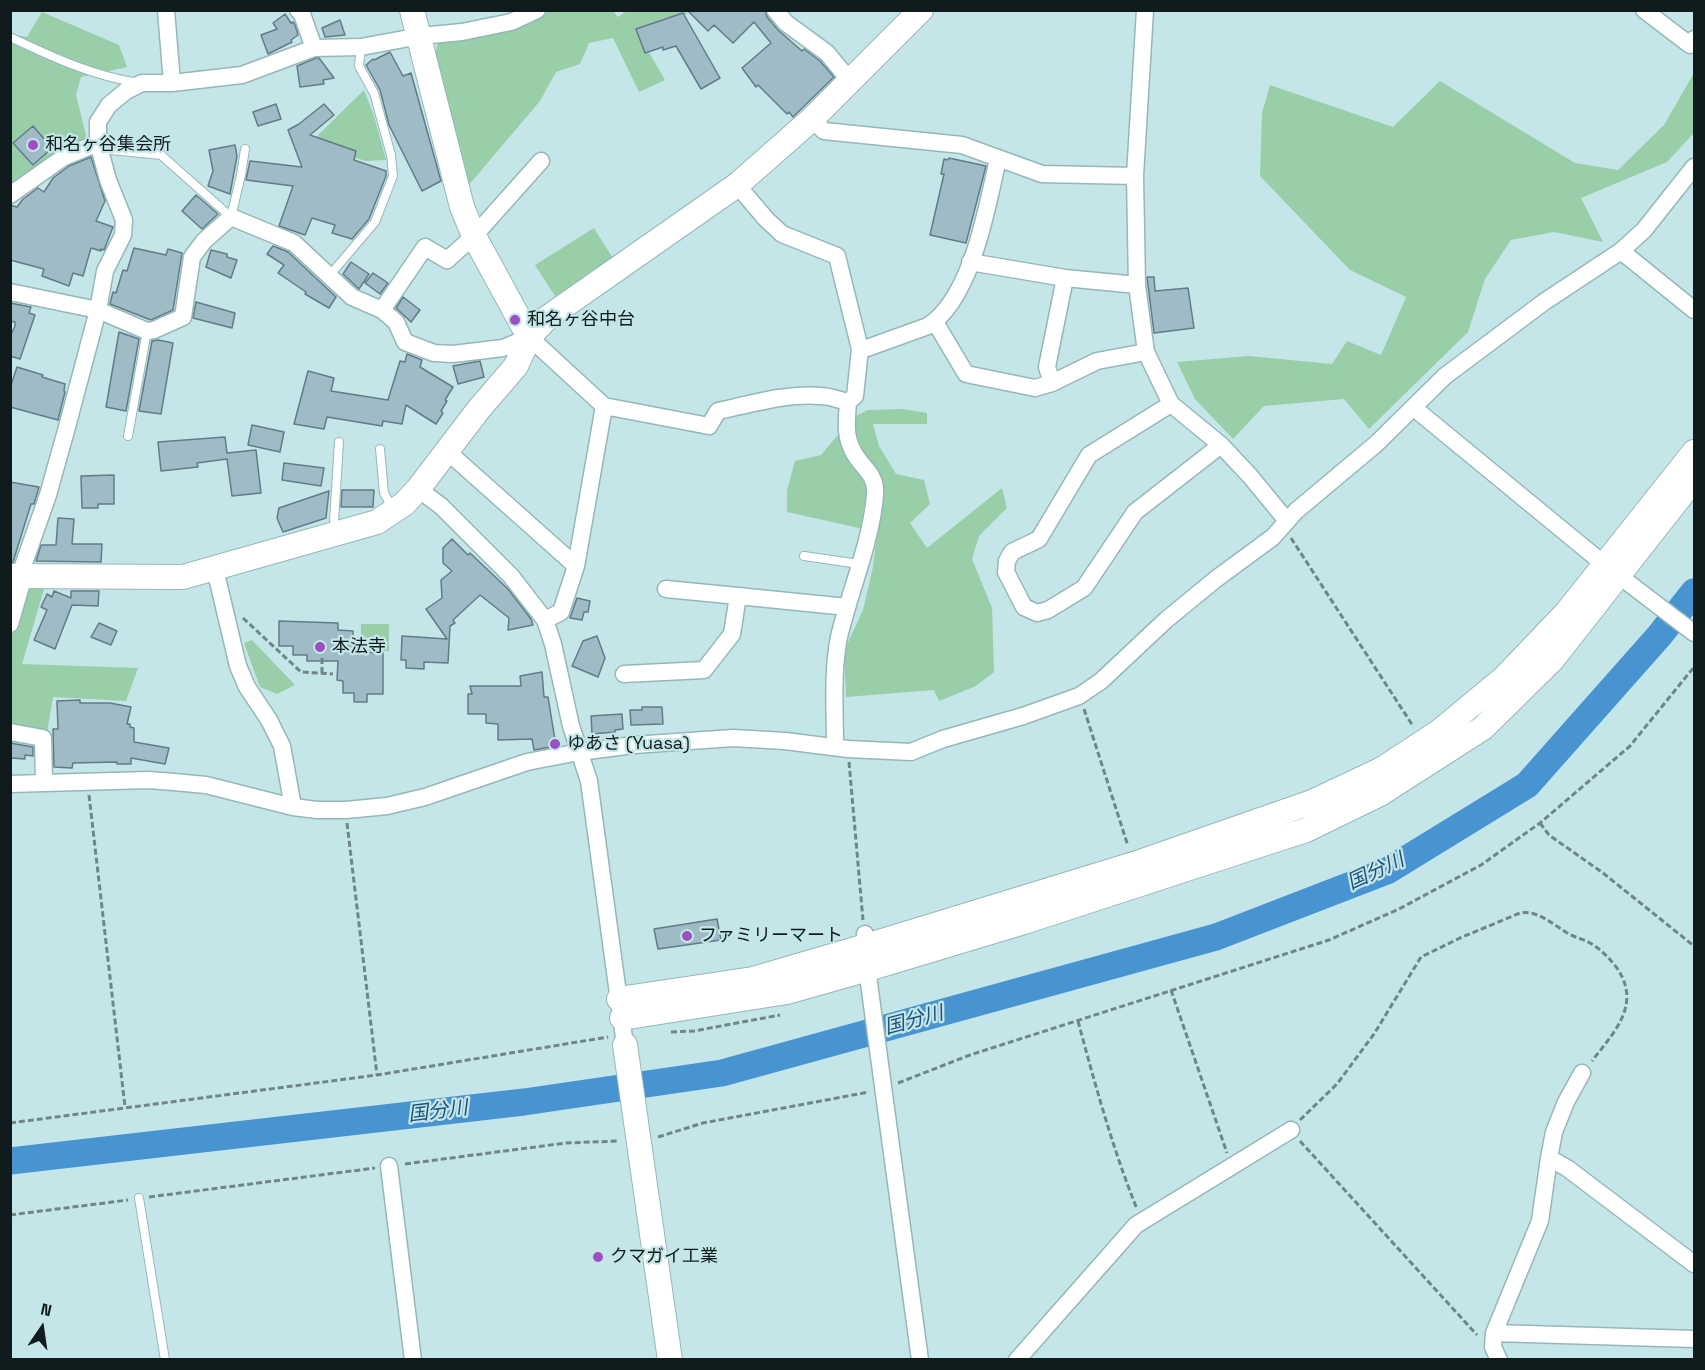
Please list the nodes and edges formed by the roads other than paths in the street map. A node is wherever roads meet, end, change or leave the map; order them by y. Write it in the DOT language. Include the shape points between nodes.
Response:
graph roads {
  1 [pos="166,10"];
  2 [pos="298,10"];
  3 [pos="412,10"];
  4 [pos="537,10"];
  5 [pos="776,10"];
  6 [pos="921,10"];
  7 [pos="1145,10"];
  8 [pos="1644,10"];
  9 [pos="420,36"];
  10 [pos="10,38"];
  11 [pos="1695,39"];
  12 [pos="361,47"];
  13 [pos="314,48"];
  14 [pos="851,82"];
  15 [pos="142,83"];
  16 [pos="172,83"];
  17 [pos="812,119"];
  18 [pos="99,146"];
  19 [pos="244,148"];
  20 [pos="998,159"];
  21 [pos="541,161"];
  22 [pos="1695,167"];
  23 [pos="1135,176"];
  24 [pos="737,185"];
  25 [pos="10,195"];
  26 [pos="231,217"];
  27 [pos="474,236"];
  28 [pos="1621,251"];
  29 [pos="970,262"];
  30 [pos="330,275"];
  31 [pos="1065,278"];
  32 [pos="1137,285"];
  33 [pos="10,292"];
  34 [pos="98,310"];
  35 [pos="382,310"];
  36 [pos="1695,310"];
  37 [pos="935,322"];
  38 [pos="147,331"];
  39 [pos="529,337"];
  40 [pos="860,349"];
  41 [pos="1146,352"];
  42 [pos="1052,383"];
  43 [pos="848,402"];
  44 [pos="1171,404"];
  45 [pos="604,406"];
  46 [pos="1414,408"];
  47 [pos="128,436"];
  48 [pos="339,442"];
  49 [pos="1221,445"];
  50 [pos="380,449"];
  51 [pos="448,452"];
  52 [pos="1695,452"];
  53 [pos="1695,479"];
  54 [pos="418,489"];
  55 [pos="394,511"];
  56 [pos="1287,521"];
  57 [pos="339,534"];
  58 [pos="804,556"];
  59 [pos="859,564"];
  60 [pos="576,566"];
  61 [pos="215,568"];
  62 [pos="1619,574"];
  63 [pos="17,575"];
  64 [pos="666,589"];
  65 [pos="738,596"];
  66 [pos="847,607"];
  67 [pos="545,620"];
  68 [pos="10,624"];
  69 [pos="1695,633"];
  70 [pos="624,674"];
  71 [pos="10,732"];
  72 [pos="842,748"];
  73 [pos="579,752"];
  74 [pos="44,782"];
  75 [pos="10,784"];
  76 [pos="293,807"];
  77 [pos="867,960"];
  78 [pos="620,1024"];
  79 [pos="1582,1073"];
  80 [pos="1291,1130"];
  81 [pos="1549,1158"];
  82 [pos="388,1166"];
  83 [pos="139,1198"];
  84 [pos="1695,1264"];
  85 [pos="1695,1339"];
  86 [pos="1495,1346"];
  87 [pos="165,1359"];
  88 [pos="413,1359"];
  89 [pos="670,1359"];
  90 [pos="920,1359"];
  91 [pos="1017,1359"];
  1 -- 16 [label="street"];
  2 -- 13 [label="street"];
  3 -- 9 [label="street"];
  4 -- 9 [label="street" via="511,22"];
  5 -- 14 [label="street" via="786,23 827,52"];
  6 -- 14 [label="street"];
  7 -- 23 [label="street"];
  8 -- 11 [label="street" via="1690,45"];
  9 -- 12 [label="street"];
  9 -- 27 [label="street" via="462,207"];
  10 -- 15 [label="lane" via="63,62"];
  12 -- 13 [label="street"];
  12 -- 30 [label="lane" via="359,66 375,93 393,176 375,222"];
  13 -- 16 [label="street" via="242,75"];
  14 -- 17 [label="street"];
  15 -- 16 [label="street"];
  15 -- 18 [label="street" via="108,105 98,122"];
  17 -- 20 [label="street" via="824,131 962,145"];
  17 -- 24 [label="street"];
  18 -- 25 [label="street" via="64,157"];
  18 -- 26 [label="lane" via="161,155"];
  18 -- 34 [label="street" via="124,220 123,235 105,271"];
  19 -- 26 [label="lane"];
  20 -- 23 [label="street" via="1042,174"];
  20 -- 29 [label="street"];
  21 -- 27 [label="street"];
  22 -- 28 [label="street" via="1644,230"];
  23 -- 32 [label="street"];
  24 -- 39 [label="street" via="547,318"];
  24 -- 40 [label="street" via="782,234 837,256"];
  26 -- 30 [label="street" via="294,243"];
  26 -- 38 [label="street" via="192,257 183,318"];
  27 -- 35 [label="street" via="447,260 425,247"];
  27 -- 39 [label="street"];
  28 -- 36 [label="street"];
  28 -- 46 [label="street" via="1476,352"];
  29 -- 31 [label="street"];
  29 -- 37 [label="street" via="954,299"];
  30 -- 35 [label="street" via="352,297"];
  31 -- 32 [label="street"];
  31 -- 42 [label="street" via="1047,366"];
  32 -- 41 [label="street"];
  33 -- 34 [label="street"];
  34 -- 38 [label="street"];
  34 -- 63 [label="street" via="48,495"];
  35 -- 39 [label="street" via="396,322 405,342 434,353 503,348"];
  37 -- 40 [label="street"];
  37 -- 42 [label="street" via="966,374 1035,388"];
  38 -- 47 [label="lane"];
  39 -- 45 [label="street"];
  39 -- 51 [label="street" via="516,366"];
  40 -- 43 [label="street" via="855,396"];
  41 -- 42 [label="street" via="1096,361"];
  41 -- 44 [label="street"];
  43 -- 45 [label="street" via="804,395 750,404 718,411 709,426"];
  43 -- 59 [label="street" via="846,430 853,452 872,474 875,493"];
  44 -- 49 [label="street"];
  44 -- 49 [label="street" via="1089,455 1039,539 1012,552 1006,572 1024,607 1037,613 1048,610 1084,588 1135,512"];
  45 -- 60 [label="street"];
  46 -- 56 [label="street"];
  46 -- 62 [label="street"];
  48 -- 57 [label="lane" via="334,521"];
  49 -- 56 [label="street"];
  50 -- 55 [label="lane" via="384,493"];
  51 -- 54 [label="street"];
  51 -- 60 [label="street"];
  52 -- 62 [label="street"];
  53 -- 62 [label="street"];
  54 -- 55 [label="street"];
  54 -- 67 [label="street" via="441,506 511,576"];
  55 -- 57 [label="street" via="377,522"];
  56 -- 72 [label="street" via="1273,537 1216,579 1079,696 911,752"];
  57 -- 61 [label="street"];
  58 -- 59 [label="lane"];
  59 -- 66 [label="street"];
  60 -- 67 [label="street" via="561,612"];
  61 -- 63 [label="street" via="183,577"];
  61 -- 76 [label="street" via="238,666 282,746"];
  62 -- 69 [label="street"];
  62 -- 77 [label="street" via="1567,612 1504,678 1440,731 1382,770 1312,802"];
  62 -- 77 [label="street" via="1552,660 1483,728 1380,794 1306,830 1024,922"];
  63 -- 68 [label="street"];
  64 -- 65 [label="street"];
  65 -- 66 [label="street"];
  65 -- 70 [label="street" via="732,634 704,670"];
  66 -- 72 [label="street" via="836,656"];
  67 -- 73 [label="street"];
  71 -- 74 [label="street" via="44,738"];
  72 -- 73 [label="street" via="733,738"];
  73 -- 76 [label="street" via="527,762 425,798 387,806 346,810"];
  73 -- 78 [label="street" via="589,781"];
  74 -- 75 [label="street"];
  74 -- 76 [label="street" via="148,780 206,785"];
  77 -- 78 [label="street" via="787,992"];
  77 -- 90 [label="street"];
  78 -- 89 [label="street"];
  79 -- 81 [label="street" via="1554,1132"];
  80 -- 91 [label="street" via="1136,1225"];
  81 -- 84 [label="street"];
  81 -- 86 [label="street" via="1540,1221"];
  82 -- 88 [label="street"];
  83 -- 87 [label="lane"];
  85 -- 86 [label="street"];
}
